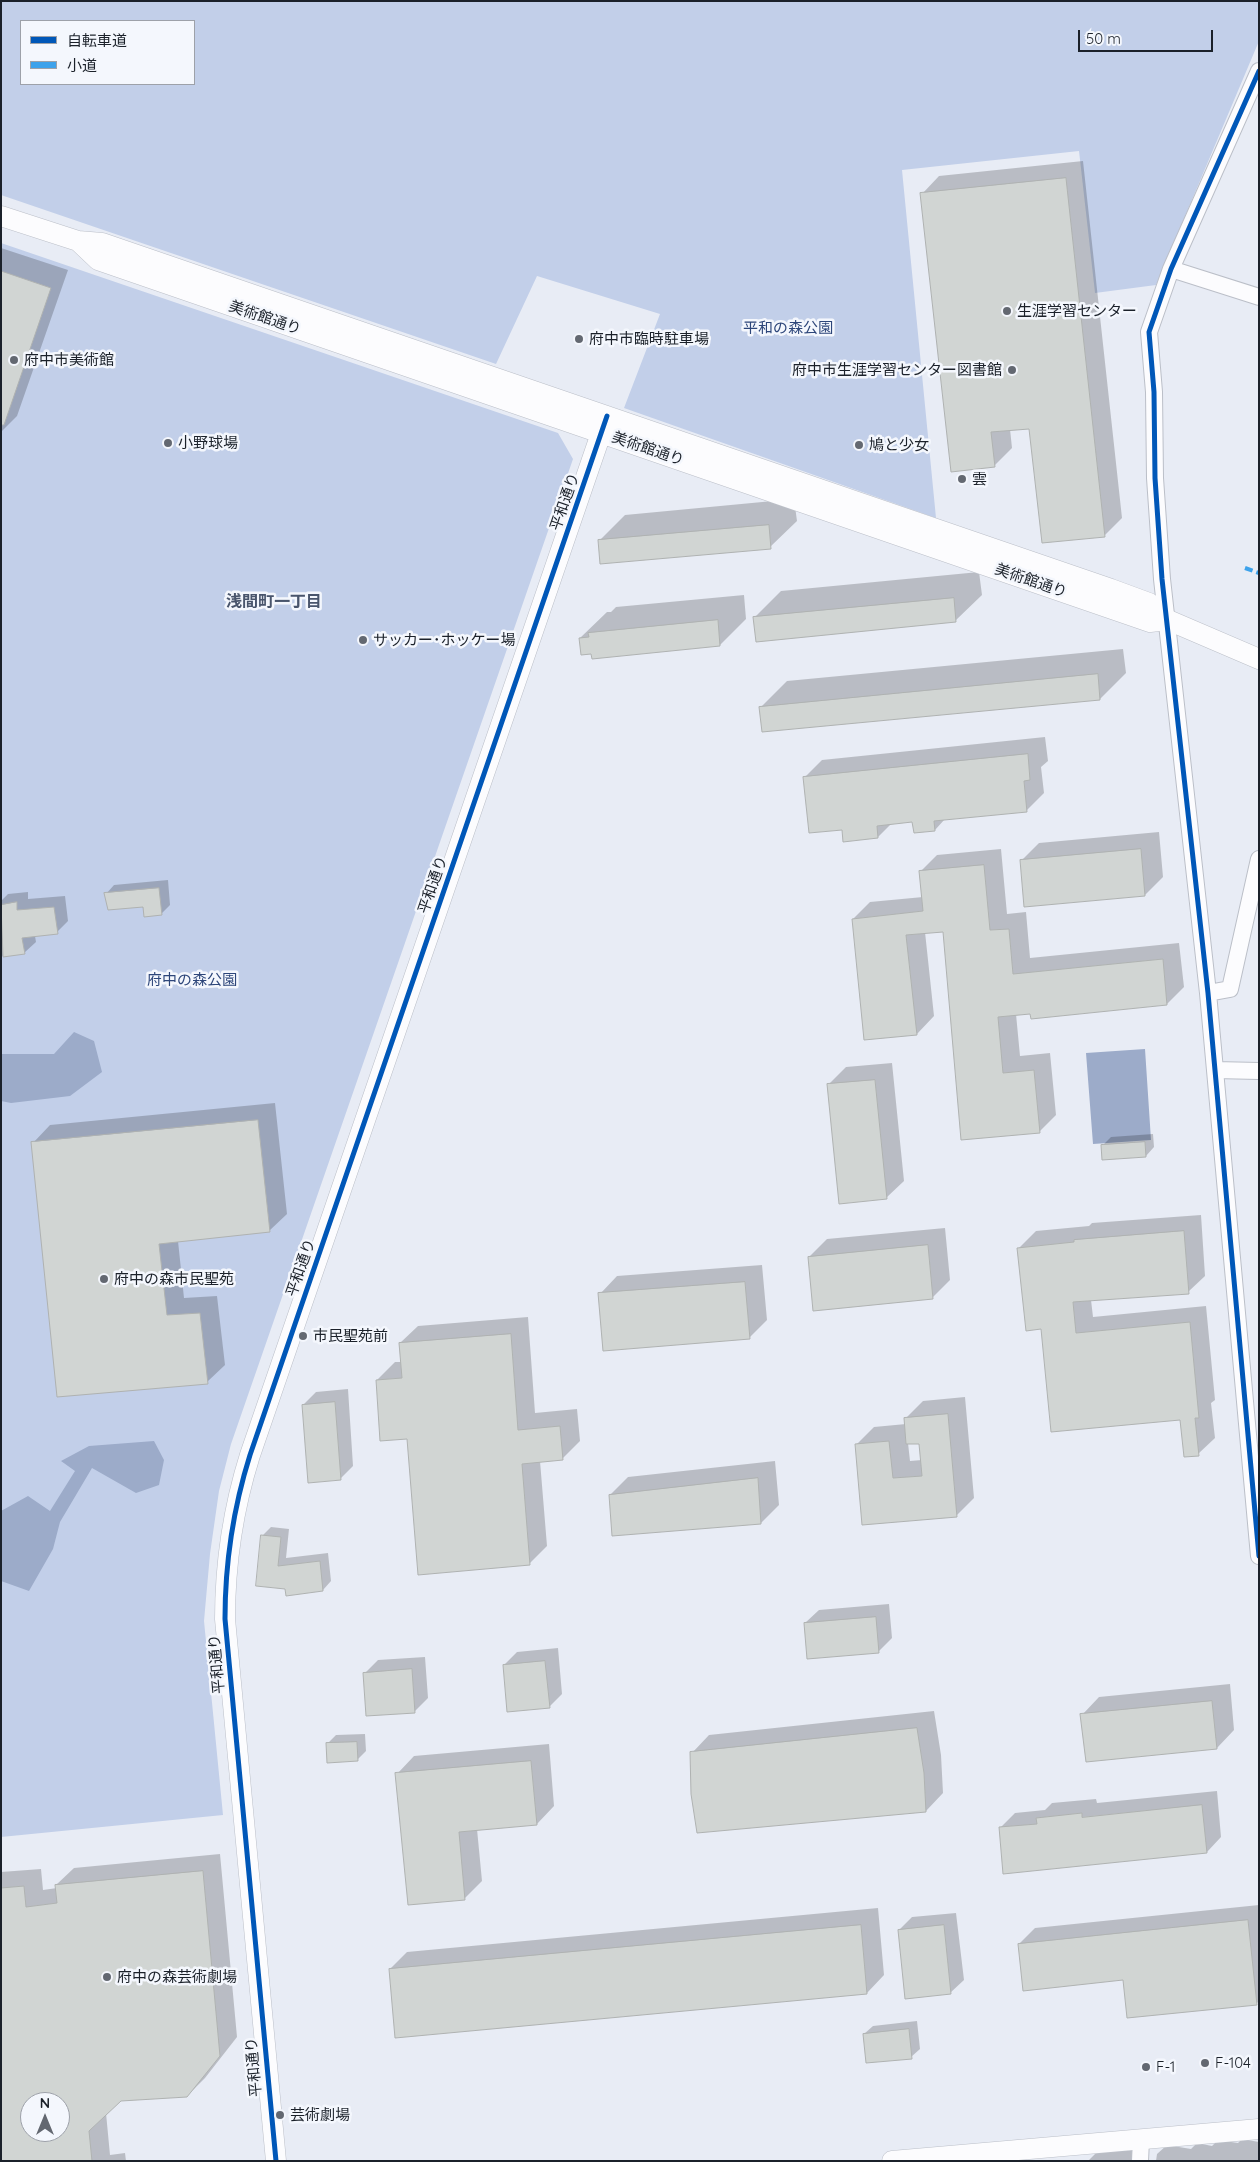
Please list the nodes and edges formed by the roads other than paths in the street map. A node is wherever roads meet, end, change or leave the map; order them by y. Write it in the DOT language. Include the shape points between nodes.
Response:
graph roads {
  1 [pos="1259,71"];
  2 [pos="1,216"];
  3 [pos="1171,269"];
  4 [pos="1259,297"];
  5 [pos="604,425"];
  6 [pos="1168,620"];
  7 [pos="1259,659"];
  8 [pos="1259,859"];
  9 [pos="1208,993"];
  10 [pos="1215,1070"];
  11 [pos="1259,1071"];
  12 [pos="1254,1449"];
  13 [pos="1259,1556"];
  14 [pos="1259,2129"];
  15 [pos="1141,2140"];
  16 [pos="914,2160"];
  17 [pos="276,2161"];
  18 [pos="892,2161"];
  19 [pos="1140,2161"];
  1 -- 3 [label="street"];
  2 -- 5 [label="street, 美術館通り" via="78,241 98,260"];
  3 -- 4 [label="street"];
  3 -- 6 [label="street" via="1149,332 1159,539"];
  5 -- 6 [label="street, 美術館通り" via="835,504 1150,622"];
  5 -- 17 [label="street, 平和通り" via="250,1455 232,1525 225,1619"];
  6 -- 7 [label="street, 美術館通り"];
  6 -- 9 [label="street"];
  8 -- 9 [label="street" via="1230,989"];
  9 -- 10 [label="street"];
  10 -- 11 [label="street"];
  10 -- 12 [label="street"];
  12 -- 13 [label="street"];
  14 -- 15 [label="street"];
  15 -- 16 [label="street"];
  15 -- 19 [label="street"];
  16 -- 18 [label="street"];
}
